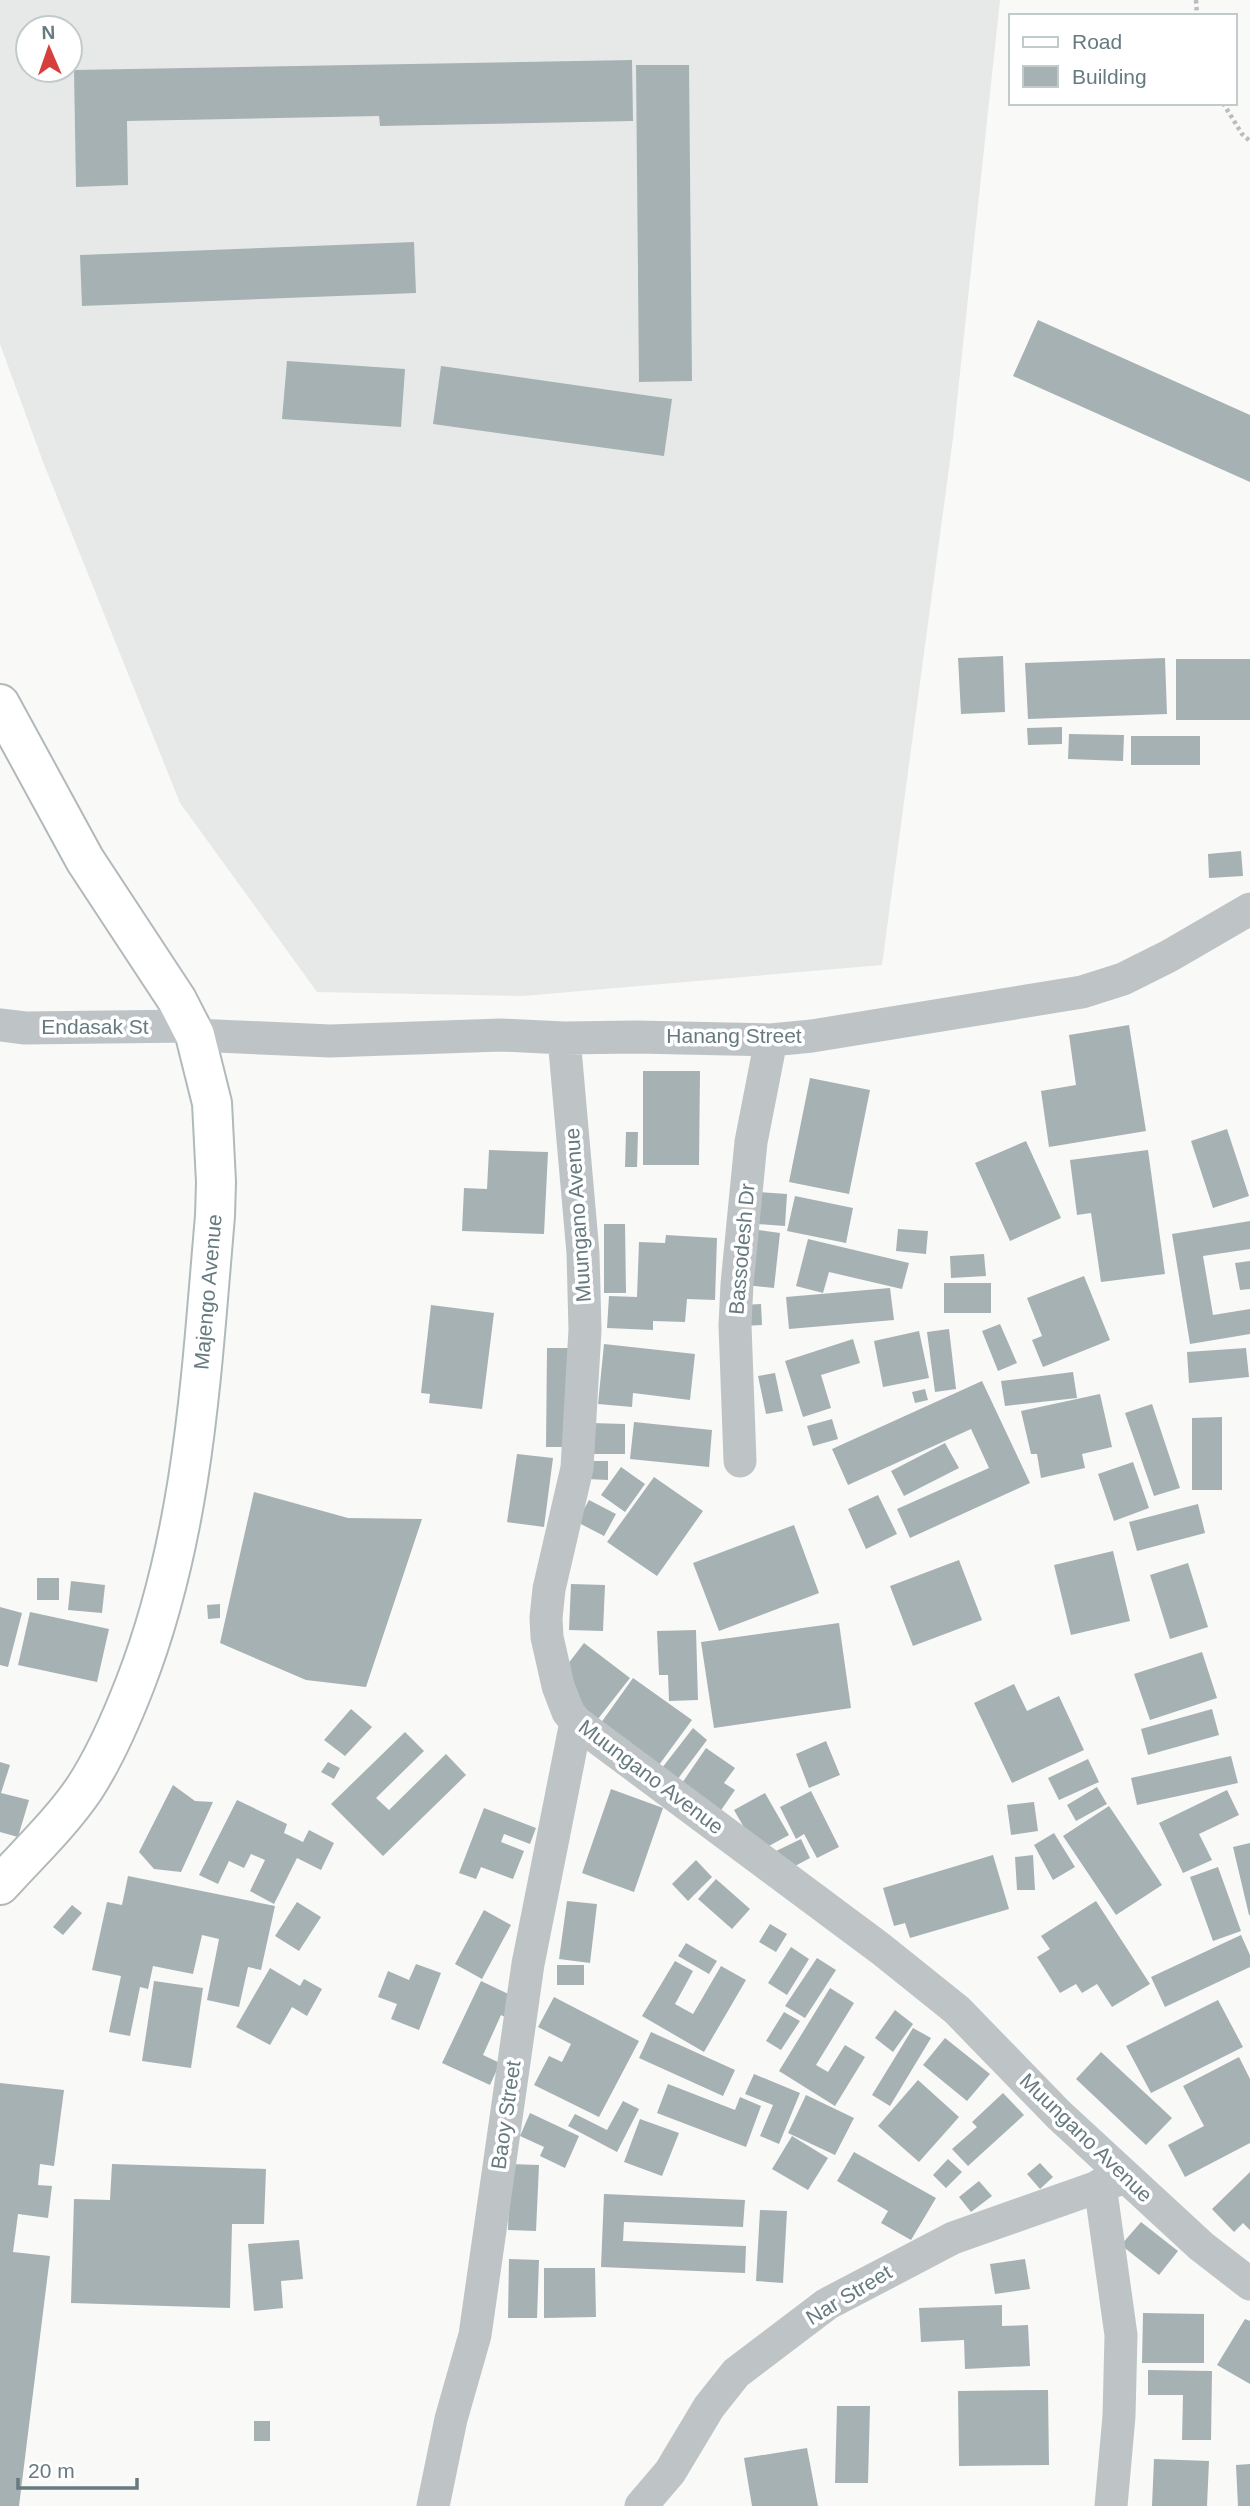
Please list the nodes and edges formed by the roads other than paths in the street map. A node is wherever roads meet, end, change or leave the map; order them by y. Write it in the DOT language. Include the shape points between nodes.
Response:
graph roads {
  1 [pos="0,704"];
  2 [pos="1250,909"];
  3 [pos="0,1025"];
  4 [pos="193,1031"];
  5 [pos="564,1038"];
  6 [pos="771,1040"];
  7 [pos="740,1461"];
  8 [pos="576,1722"];
  9 [pos="0,1885"];
  10 [pos="1113,2181"];
  11 [pos="1250,2284"];
  12 [pos="433,2506"];
  13 [pos="641,2506"];
  14 [pos="1111,2506"];
  1 -- 4 [label="street, Majengo Avenue" via="85,860"];
  2 -- 6 [label="street, Hanang Street" via="1169,957 1082,992"];
  3 -- 4 [label="street, Endasak St"];
  4 -- 5 [label="street, Hanang Street" via="330,1041 501,1035"];
  4 -- 9 [label="street, Majengo Avenue" via="212,1103 215,1216 193,1457 168,1585 120,1724 85,1788"];
  5 -- 6 [label="street, Hanang Street"];
  5 -- 8 [label="street, Muungano Avenue" via="583,1253 585,1330 577,1468 546,1618 558,1686"];
  6 -- 7 [label="street, Bassodesh Dr" via="751,1142 737,1284"];
  8 -- 10 [label="street, Muungano Avenue" via="957,2010 1059,2115"];
  8 -- 12 [label="street, Baoy Street" via="528,1964 475,2335"];
  10 -- 11 [label="street, Muungano Avenue"];
  10 -- 13 [label="street, Nar Street" via="953,2238 827,2304 736,2373 709,2407 670,2472"];
  10 -- 14 [label="street" via="1121,2335"];
}
